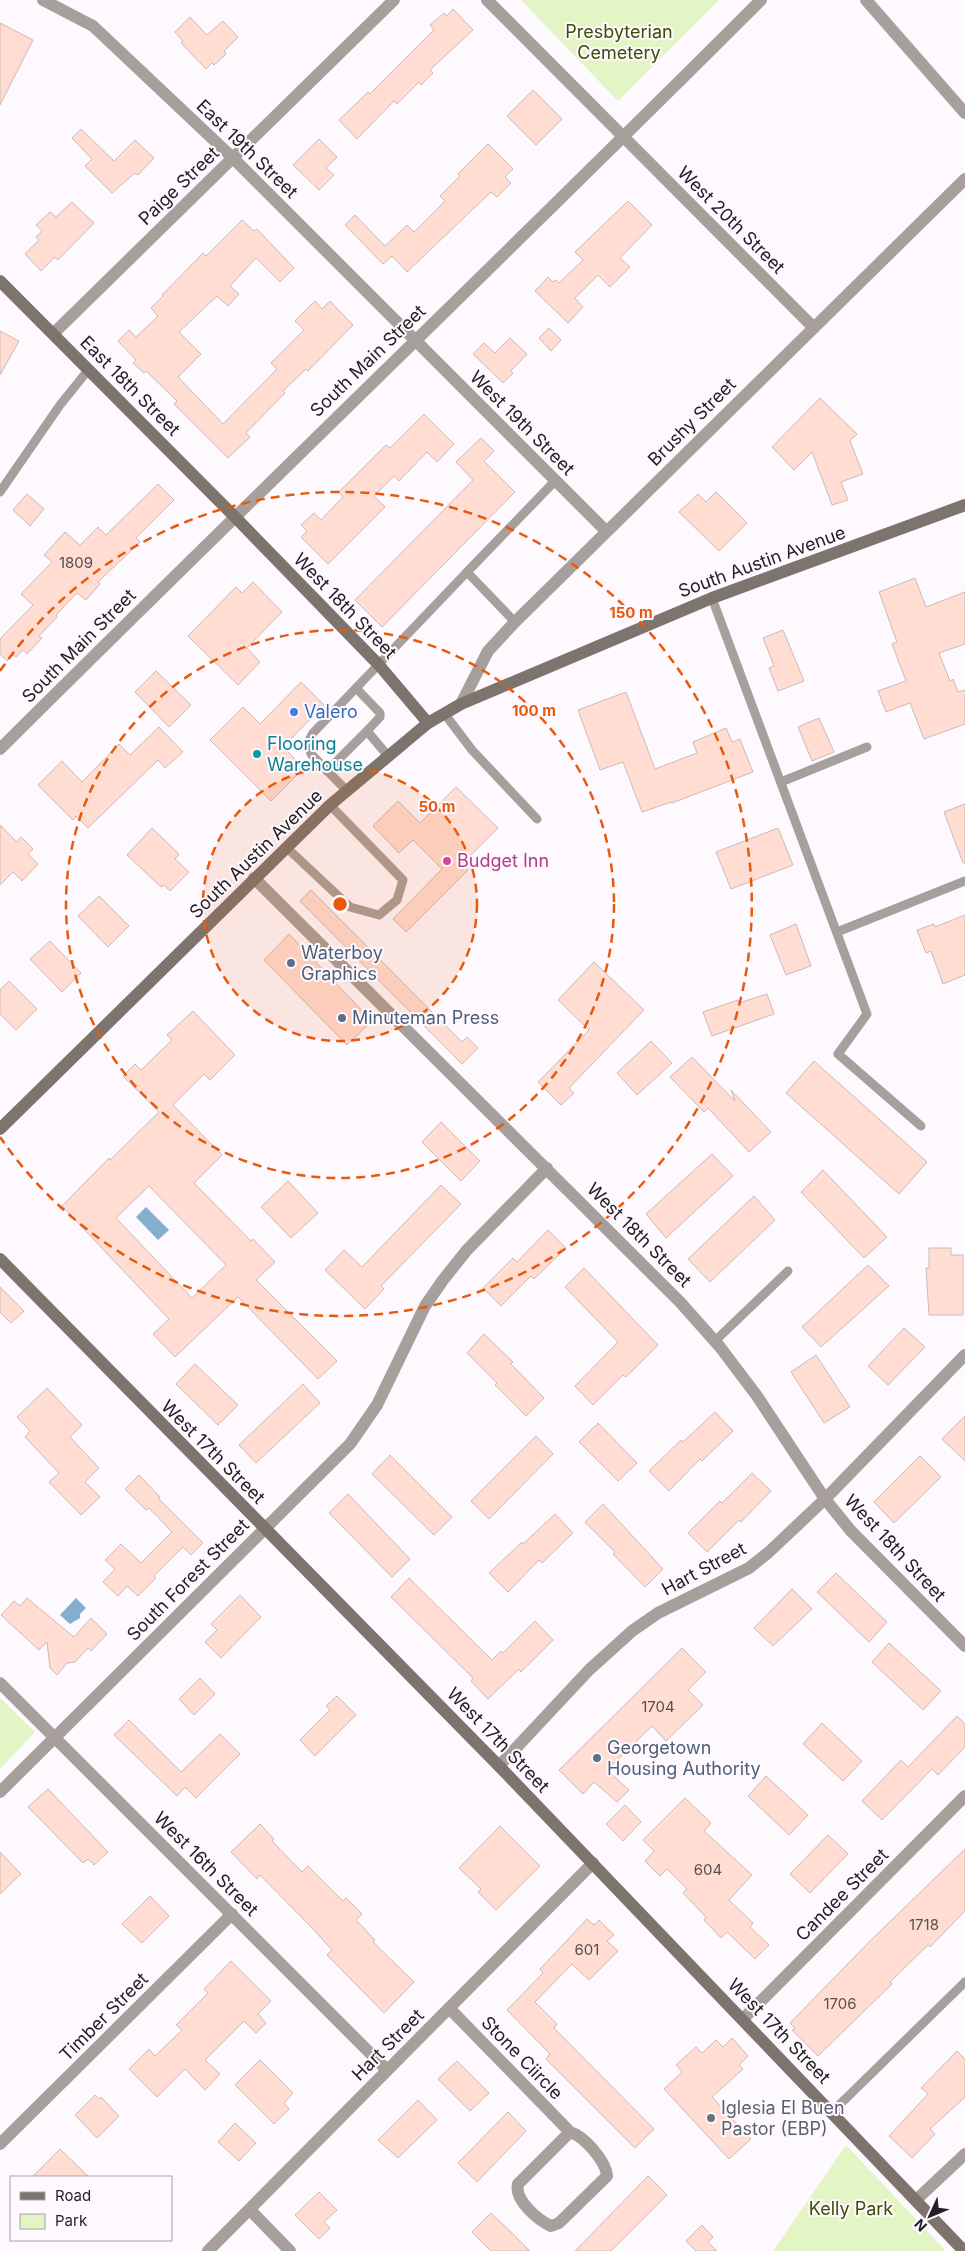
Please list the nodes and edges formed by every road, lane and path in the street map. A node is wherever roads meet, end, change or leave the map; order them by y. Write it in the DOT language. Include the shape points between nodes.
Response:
graph roads {
  1 [pos="43,0"];
  2 [pos="394,0"];
  3 [pos="488,0"];
  4 [pos="761,0"];
  5 [pos="866,0"];
  6 [pos="965,113"];
  7 [pos="624,137"];
  8 [pos="232,158"];
  9 [pos="965,179"];
  10 [pos="0,281"];
  11 [pos="813,327"];
  12 [pos="54,333"];
  13 [pos="414,340"];
  14 [pos="89,369"];
  15 [pos="555,480"];
  16 [pos="0,492"];
  17 [pos="965,505"];
  18 [pos="234,516"];
  19 [pos="606,531"];
  20 [pos="467,572"];
  21 [pos="712,598"];
  22 [pos="515,622"];
  23 [pos="379,665"];
  24 [pos="356,688"];
  25 [pos="461,704"];
  26 [pos="444,713"];
  27 [pos="428,723"];
  28 [pos="367,731"];
  29 [pos="867,748"];
  30 [pos="0,749"];
  31 [pos="388,756"];
  32 [pos="327,771"];
  33 [pos="781,782"];
  34 [pos="347,791"];
  35 [pos="330,805"];
  36 [pos="537,819"];
  37 [pos="286,847"];
  38 [pos="254,878"];
  39 [pos="965,881"];
  40 [pos="837,932"];
  41 [pos="921,1126"];
  42 [pos="0,1129"];
  43 [pos="547,1168"];
  44 [pos="0,1259"];
  45 [pos="788,1272"];
  46 [pos="715,1340"];
  47 [pos="965,1355"];
  48 [pos="825,1499"];
  49 [pos="265,1528"];
  50 [pos="965,1646"];
  51 [pos="0,1683"];
  52 [pos="54,1737"];
  53 [pos="499,1766"];
  54 [pos="0,1792"];
  55 [pos="965,1796"];
  56 [pos="593,1864"];
  57 [pos="232,1914"];
  58 [pos="965,1982"];
  59 [pos="449,2008"];
  60 [pos="743,2019"];
  61 [pos="387,2070"];
  62 [pos="832,2112"];
  63 [pos="570,2132"];
  64 [pos="0,2144"];
  65 [pos="965,2154"];
  66 [pos="916,2200"];
  67 [pos="250,2210"];
  68 [pos="208,2251"];
  69 [pos="290,2251"];
  70 [pos="964,2251"];
  1 -- 8 [label="street, East 19th Street" via="93,26"];
  2 -- 8 [label="street, Paige Street"];
  3 -- 7 [label="street, West 20th Street"];
  4 -- 7 [label="street, South Main Street"];
  5 -- 6 [label="street"];
  7 -- 11 [label="street, West 20th Street"];
  7 -- 13 [label="street, South Main Street"];
  8 -- 12 [label="street, Paige Street"];
  8 -- 13 [label="street, East 19th Street"];
  9 -- 11 [label="street, Brushy Street"];
  10 -- 12 [label="street, East 18th Street"];
  11 -- 19 [label="street, Brushy Street"];
  12 -- 14 [label="street, East 18th Street"];
  13 -- 15 [label="street, West 19th Street"];
  13 -- 18 [label="street, South Main Street"];
  14 -- 16 [label="lane"];
  14 -- 18 [label="street, East 18th Street"];
  15 -- 19 [label="street, West 19th Street"];
  15 -- 20 [label="lane"];
  17 -- 21 [label="street, South Austin Avenue"];
  18 -- 23 [label="street, West 18th Street"];
  18 -- 30 [label="street, South Main Street"];
  19 -- 22 [label="street, Brushy Street"];
  20 -- 22 [label="lane"];
  20 -- 23 [label="lane"];
  21 -- 25 [label="street, South Austin Avenue"];
  21 -- 33 [label="lane"];
  22 -- 25 [label="street, Brushy Street" via="488,651"];
  23 -- 24 [label="lane"];
  23 -- 27 [label="street, West 18th Street"];
  24 -- 28 [label="lane" via="380,713"];
  24 -- 32 [label="lane" via="308,742 311,754"];
  25 -- 26 [label="street, South Austin Avenue"];
  26 -- 27 [label="street, South Austin Avenue"];
  26 -- 36 [label="lane" via="472,750"];
  27 -- 31 [label="street, South Austin Avenue"];
  28 -- 31 [label="lane"];
  28 -- 32 [label="lane"];
  29 -- 33 [label="lane"];
  31 -- 34 [label="street, South Austin Avenue"];
  32 -- 34 [label="lane"];
  33 -- 40 [label="lane"];
  34 -- 35 [label="street, South Austin Avenue"];
  35 -- 37 [label="street, South Austin Avenue"];
  35 -- 37 [label="lane" via="403,880 397,900 379,915 350,907"];
  37 -- 38 [label="street, South Austin Avenue"];
  38 -- 42 [label="street, South Austin Avenue"];
  38 -- 43 [label="street, West 18th Street"];
  39 -- 40 [label="lane"];
  40 -- 41 [label="lane" via="867,1014 838,1054"];
  43 -- 46 [label="street, West 18th Street"];
  43 -- 49 [label="street, South Forest Street" via="467,1250 443,1280 425,1306 377,1406 350,1444"];
  44 -- 49 [label="street, West 17th Street"];
  45 -- 46 [label="lane"];
  46 -- 48 [label="street, West 18th Street" via="757,1396"];
  47 -- 48 [label="street, Hart Street"];
  48 -- 50 [label="street, West 18th Street" via="851,1531"];
  48 -- 53 [label="street, Hart Street" via="749,1568 658,1614 632,1631 589,1670"];
  49 -- 52 [label="street, South Forest Street"];
  49 -- 53 [label="street, West 17th Street"];
  51 -- 52 [label="street, West 16th Street"];
  52 -- 54 [label="street, South Forest Street"];
  52 -- 57 [label="street, West 16th Street"];
  53 -- 56 [label="street, West 17th Street"];
  55 -- 60 [label="street, Candee Street"];
  56 -- 59 [label="street, Hart Street"];
  56 -- 60 [label="street, West 17th Street"];
  57 -- 61 [label="street, West 16th Street"];
  57 -- 64 [label="street, Timber Street"];
  58 -- 62 [label="lane"];
  59 -- 61 [label="street, Hart Street"];
  59 -- 63 [label="street, Stone Ciircle"];
  60 -- 62 [label="street, West 17th Street"];
  61 -- 67 [label="street, Hart Street"];
  62 -- 66 [label="street, West 17th Street"];
  63 -- 63 [label="street, Stone Ciircle" via="518,2184 516,2191 519,2198 551,2226 607,2176 603,2161"];
  65 -- 66 [label="street"];
  66 -- 70 [label="street, West 17th Street"];
  67 -- 68 [label="street, Hart Street"];
  67 -- 69 [label="street"];
}
